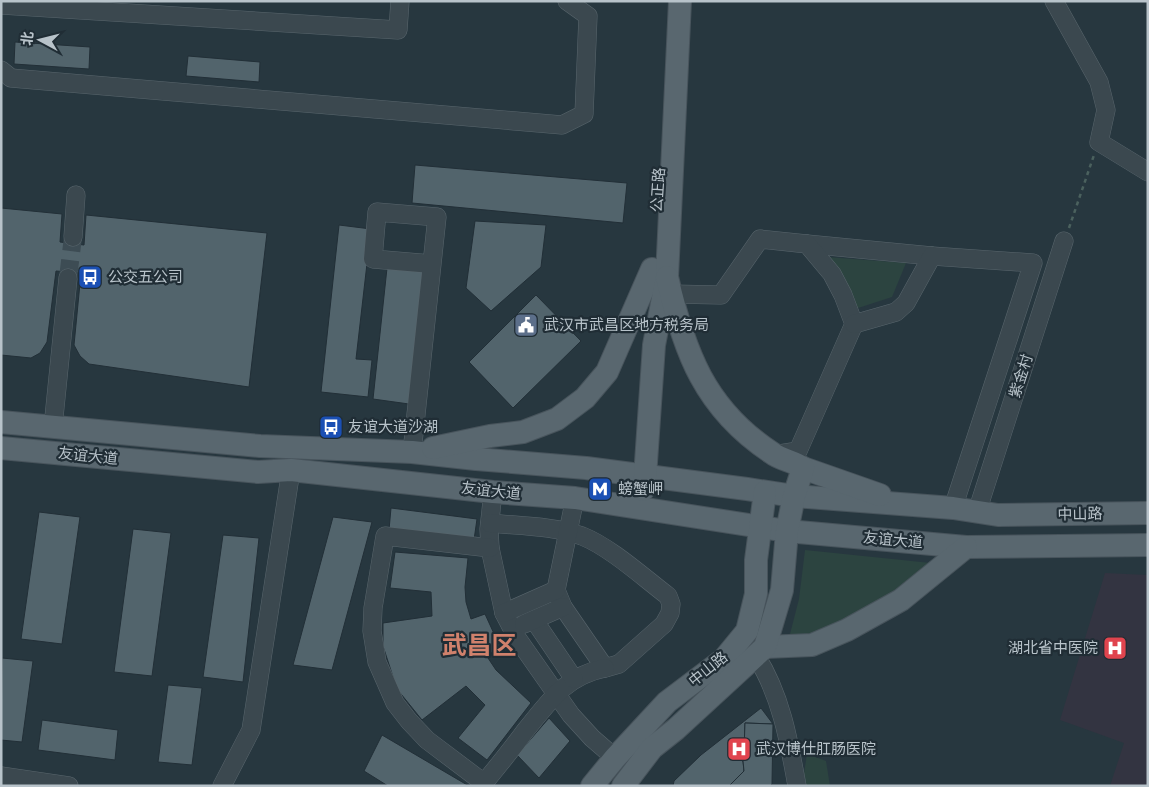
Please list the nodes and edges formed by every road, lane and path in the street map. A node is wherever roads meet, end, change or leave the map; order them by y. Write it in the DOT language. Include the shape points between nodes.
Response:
graph roads {
  1 [pos="400,1"];
  2 [pos="567,1"];
  3 [pos="667,1"];
  4 [pos="680,1"];
  5 [pos="1054,1"];
  6 [pos="1,5"];
  7 [pos="1,70"];
  8 [pos="1090,166"];
  9 [pos="1148,172"];
  10 [pos="76,195"];
  11 [pos="1066,235"];
  12 [pos="73,237"];
  13 [pos="807,244"];
  14 [pos="932,256"];
  15 [pos="432,264"];
  16 [pos="68,278"];
  17 [pos="663,280"];
  18 [pos="854,324"];
  19 [pos="1,422"];
  20 [pos="53,426"];
  21 [pos="1,448"];
  22 [pos="412,452"];
  23 [pos="773,454"];
  24 [pos="803,468"];
  25 [pos="291,470"];
  26 [pos="645,477"];
  27 [pos="493,492"];
  28 [pos="765,492"];
  29 [pos="794,496"];
  30 [pos="575,498"];
  31 [pos="907,504"];
  32 [pos="640,508"];
  33 [pos="953,508"];
  34 [pos="977,512"];
  35 [pos="1148,513"];
  36 [pos="490,523"];
  37 [pos="759,526"];
  38 [pos="787,531"];
  39 [pos="569,532"];
  40 [pos="1148,544"];
  41 [pos="973,547"];
  42 [pos="490,548"];
  43 [pos="556,590"];
  44 [pos="563,607"];
  45 [pos="504,613"];
  46 [pos="534,620"];
  47 [pos="512,630"];
  48 [pos="761,651"];
  49 [pos="605,668"];
  50 [pos="574,679"];
  51 [pos="556,694"];
  52 [pos="615,758"];
  53 [pos="1,776"];
  54 [pos="69,786"];
  55 [pos="222,786"];
  56 [pos="592,786"];
  57 [pos="623,786"];
  58 [pos="797,786"];
  1 -- 6 [label="street" via="398,30"];
  2 -- 7 [label="street" via="588,16 587,45 584,114 562,126 11,78"];
  3 -- 17 [label="main road, 公正路" via="662,137"];
  4 -- 17 [label="main road, 公正路"];
  5 -- 9 [label="street" via="1099,82 1106,110 1099,142"];
  8 -- 11 [label="path"];
  10 -- 12 [label="street"];
  11 -- 34 [label="street, 紫金村"];
  13 -- 14 [label="street"];
  13 -- 17 [label="street" via="760,239 721,294"];
  13 -- 18 [label="street" via="832,274"];
  14 -- 18 [label="street" via="906,303 896,312"];
  14 -- 33 [label="street" via="1033,263"];
  15 -- 22 [label="street"];
  16 -- 20 [label="street"];
  17 -- 22 [label="main road" via="607,372 585,398 557,419 523,432"];
  17 -- 23 [label="main road" via="686,346 709,392 733,423"];
  17 -- 26 [label="main road, 公正路" via="641,348 652,375"];
  18 -- 23 [label="street" via="798,451"];
  19 -- 20 [label="main road, 友谊大道"];
  20 -- 22 [label="main road, 友谊大道" via="260,446"];
  21 -- 25 [label="main road, 友谊大道" via="258,472"];
  22 -- 26 [label="main road, 友谊大道" via="586,468"];
  23 -- 24 [label="main road"];
  24 -- 29 [label="main road"];
  24 -- 31 [label="main road"];
  25 -- 27 [label="main road, 友谊大道"];
  25 -- 55 [label="street" via="251,730"];
  26 -- 28 [label="main road, 友谊大道"];
  26 -- 32 [label="main road, 公正路"];
  27 -- 30 [label="main road, 友谊大道"];
  27 -- 36 [label="street"];
  28 -- 29 [label="main road, 友谊大道"];
  28 -- 37 [label="main road, 中山路"];
  29 -- 31 [label="main road, 友谊大道"];
  29 -- 38 [label="main road"];
  30 -- 32 [label="main road, 友谊大道"];
  30 -- 39 [label="street"];
  31 -- 33 [label="main road, 友谊大道"];
  32 -- 37 [label="main road, 友谊大道"];
  33 -- 34 [label="main road, 中山路"];
  34 -- 35 [label="main road, 中山路" via="998,515"];
  36 -- 39 [label="street"];
  36 -- 42 [label="street"];
  37 -- 38 [label="main road, 友谊大道"];
  37 -- 52 [label="main road, 中山路" via="756,594 747,631 724,659 667,702"];
  38 -- 41 [label="main road, 友谊大道"];
  38 -- 48 [label="main road" via="782,590"];
  39 -- 43 [label="street"];
  39 -- 49 [label="street" via="609,552 668,596 671,604 670,613 657,631 620,664"];
  40 -- 41 [label="main road"];
  41 -- 48 [label="main road" via="901,600 847,630 812,645"];
  42 -- 45 [label="street"];
  42 -- 51 [label="street" via="386,536 372,632 377,662 395,703 426,740 484,783"];
  43 -- 44 [label="street"];
  43 -- 45 [label="street"];
  44 -- 46 [label="street"];
  44 -- 49 [label="street"];
  45 -- 47 [label="street"];
  46 -- 47 [label="street"];
  46 -- 50 [label="street"];
  47 -- 51 [label="street"];
  48 -- 57 [label="main road, 中山路" via="652,748"];
  48 -- 58 [label="street" via="786,726"];
  49 -- 50 [label="street"];
  50 -- 51 [label="street"];
  51 -- 52 [label="street" via="579,725"];
  52 -- 56 [label="main road, 中山路"];
  53 -- 54 [label="street"];
}
